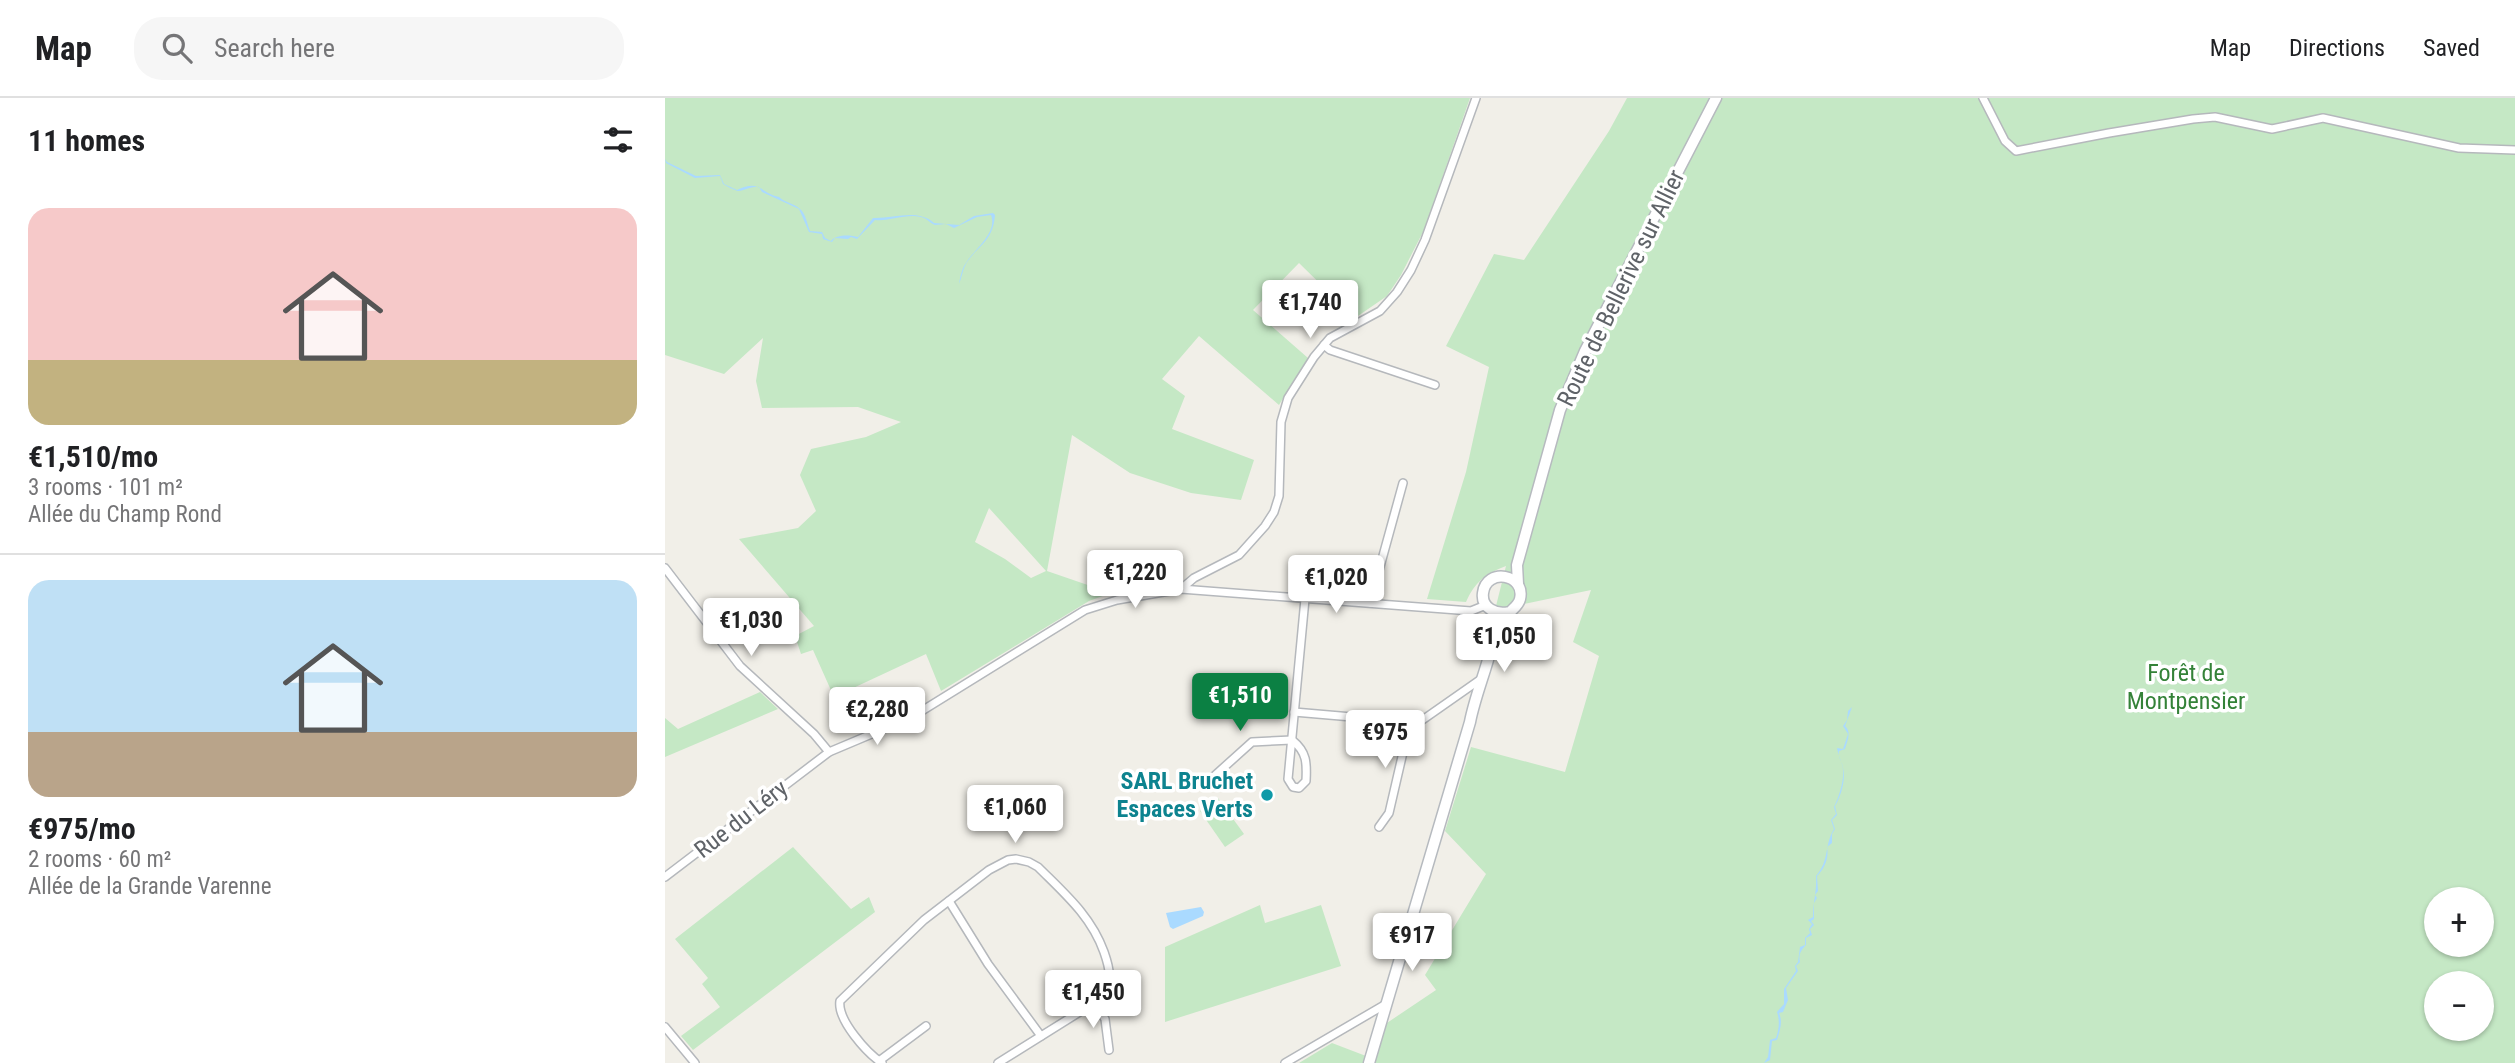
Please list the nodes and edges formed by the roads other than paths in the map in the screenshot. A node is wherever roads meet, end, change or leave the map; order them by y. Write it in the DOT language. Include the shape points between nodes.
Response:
graph roads {
  1 [pos="1476,98"];
  2 [pos="1716,98"];
  3 [pos="1983,98"];
  4 [pos="2515,150"];
  5 [pos="1324,345"];
  6 [pos="1435,385"];
  7 [pos="1403,483"];
  8 [pos="1517,565"];
  9 [pos="665,568"];
  10 [pos="1506,576"];
  11 [pos="1518,584"];
  12 [pos="1181,589"];
  13 [pos="1305,599"];
  14 [pos="1370,603"];
  15 [pos="1486,605"];
  16 [pos="1509,612"];
  17 [pos="1496,613"];
  18 [pos="1481,679"];
  19 [pos="1463,692"];
  20 [pos="1475,698"];
  21 [pos="1294,712"];
  22 [pos="1410,722"];
  23 [pos="1470,722"];
  24 [pos="1291,740"];
  25 [pos="829,752"];
  26 [pos="1212,778"];
  27 [pos="1379,827"];
  28 [pos="665,877"];
  29 [pos="949,901"];
  30 [pos="1095,1004"];
  31 [pos="1386,1004"];
  32 [pos="926,1026"];
  33 [pos="665,1027"];
  34 [pos="1041,1036"];
  35 [pos="1109,1050"];
  36 [pos="881,1062"];
  37 [pos="695,1063"];
  38 [pos="998,1063"];
  39 [pos="1285,1063"];
  40 [pos="1369,1063"];
  1 -- 5 [label="street" via="1411,270 1380,311 1338,332"];
  2 -- 8 [label="main road, Route de Bellerive sur Allier" via="1584,351 1560,410"];
  3 -- 4 [label="street" via="2005,141 2016,151 2215,117 2272,129 2323,118 2459,148"];
  5 -- 6 [label="street"];
  5 -- 12 [label="street" via="1285,406 1274,512 1239,555"];
  7 -- 14 [label="street"];
  8 -- 10 [label="main road, Route de Bellerive sur Allier"];
  8 -- 11 [label="main road, Route de Bellerive sur Allier"];
  9 -- 25 [label="street" via="740,666"];
  10 -- 11 [label="main road"];
  10 -- 15 [label="main road" via="1493,578 1485,587"];
  11 -- 16 [label="main road" via="1520,602"];
  12 -- 13 [label="street, Rue du Léry"];
  12 -- 25 [label="street, Rue du Léry" via="1085,610 912,717"];
  13 -- 14 [label="street, Rue du Léry"];
  13 -- 21 [label="street"];
  14 -- 15 [label="street, Rue du Léry" via="1471,611"];
  15 -- 17 [label="main road"];
  16 -- 17 [label="main road"];
  16 -- 23 [label="main road"];
  17 -- 18 [label="main road" via="1496,631"];
  18 -- 19 [label="street"];
  18 -- 20 [label="main road"];
  19 -- 20 [label="street"];
  19 -- 22 [label="street" via="1421,721"];
  20 -- 23 [label="main road"];
  21 -- 22 [label="street"];
  21 -- 24 [label="street"];
  22 -- 27 [label="street" via="1389,813"];
  23 -- 31 [label="main road"];
  24 -- 24 [label="street" via="1287,779 1299,788 1306,781 1307,764 1302,748"];
  24 -- 26 [label="street" via="1252,742"];
  25 -- 28 [label="street, Rue du Léry"];
  29 -- 30 [label="street" via="1008,860 1038,867 1080,909 1099,937 1111,975 1106,992"];
  29 -- 34 [label="street"];
  29 -- 36 [label="street" via="841,1001 843,1019"];
  30 -- 34 [label="street"];
  30 -- 35 [label="street" via="1105,1019"];
  31 -- 39 [label="street"];
  31 -- 40 [label="main road"];
  32 -- 36 [label="street"];
  33 -- 37 [label="street"];
  34 -- 38 [label="street"];
}
